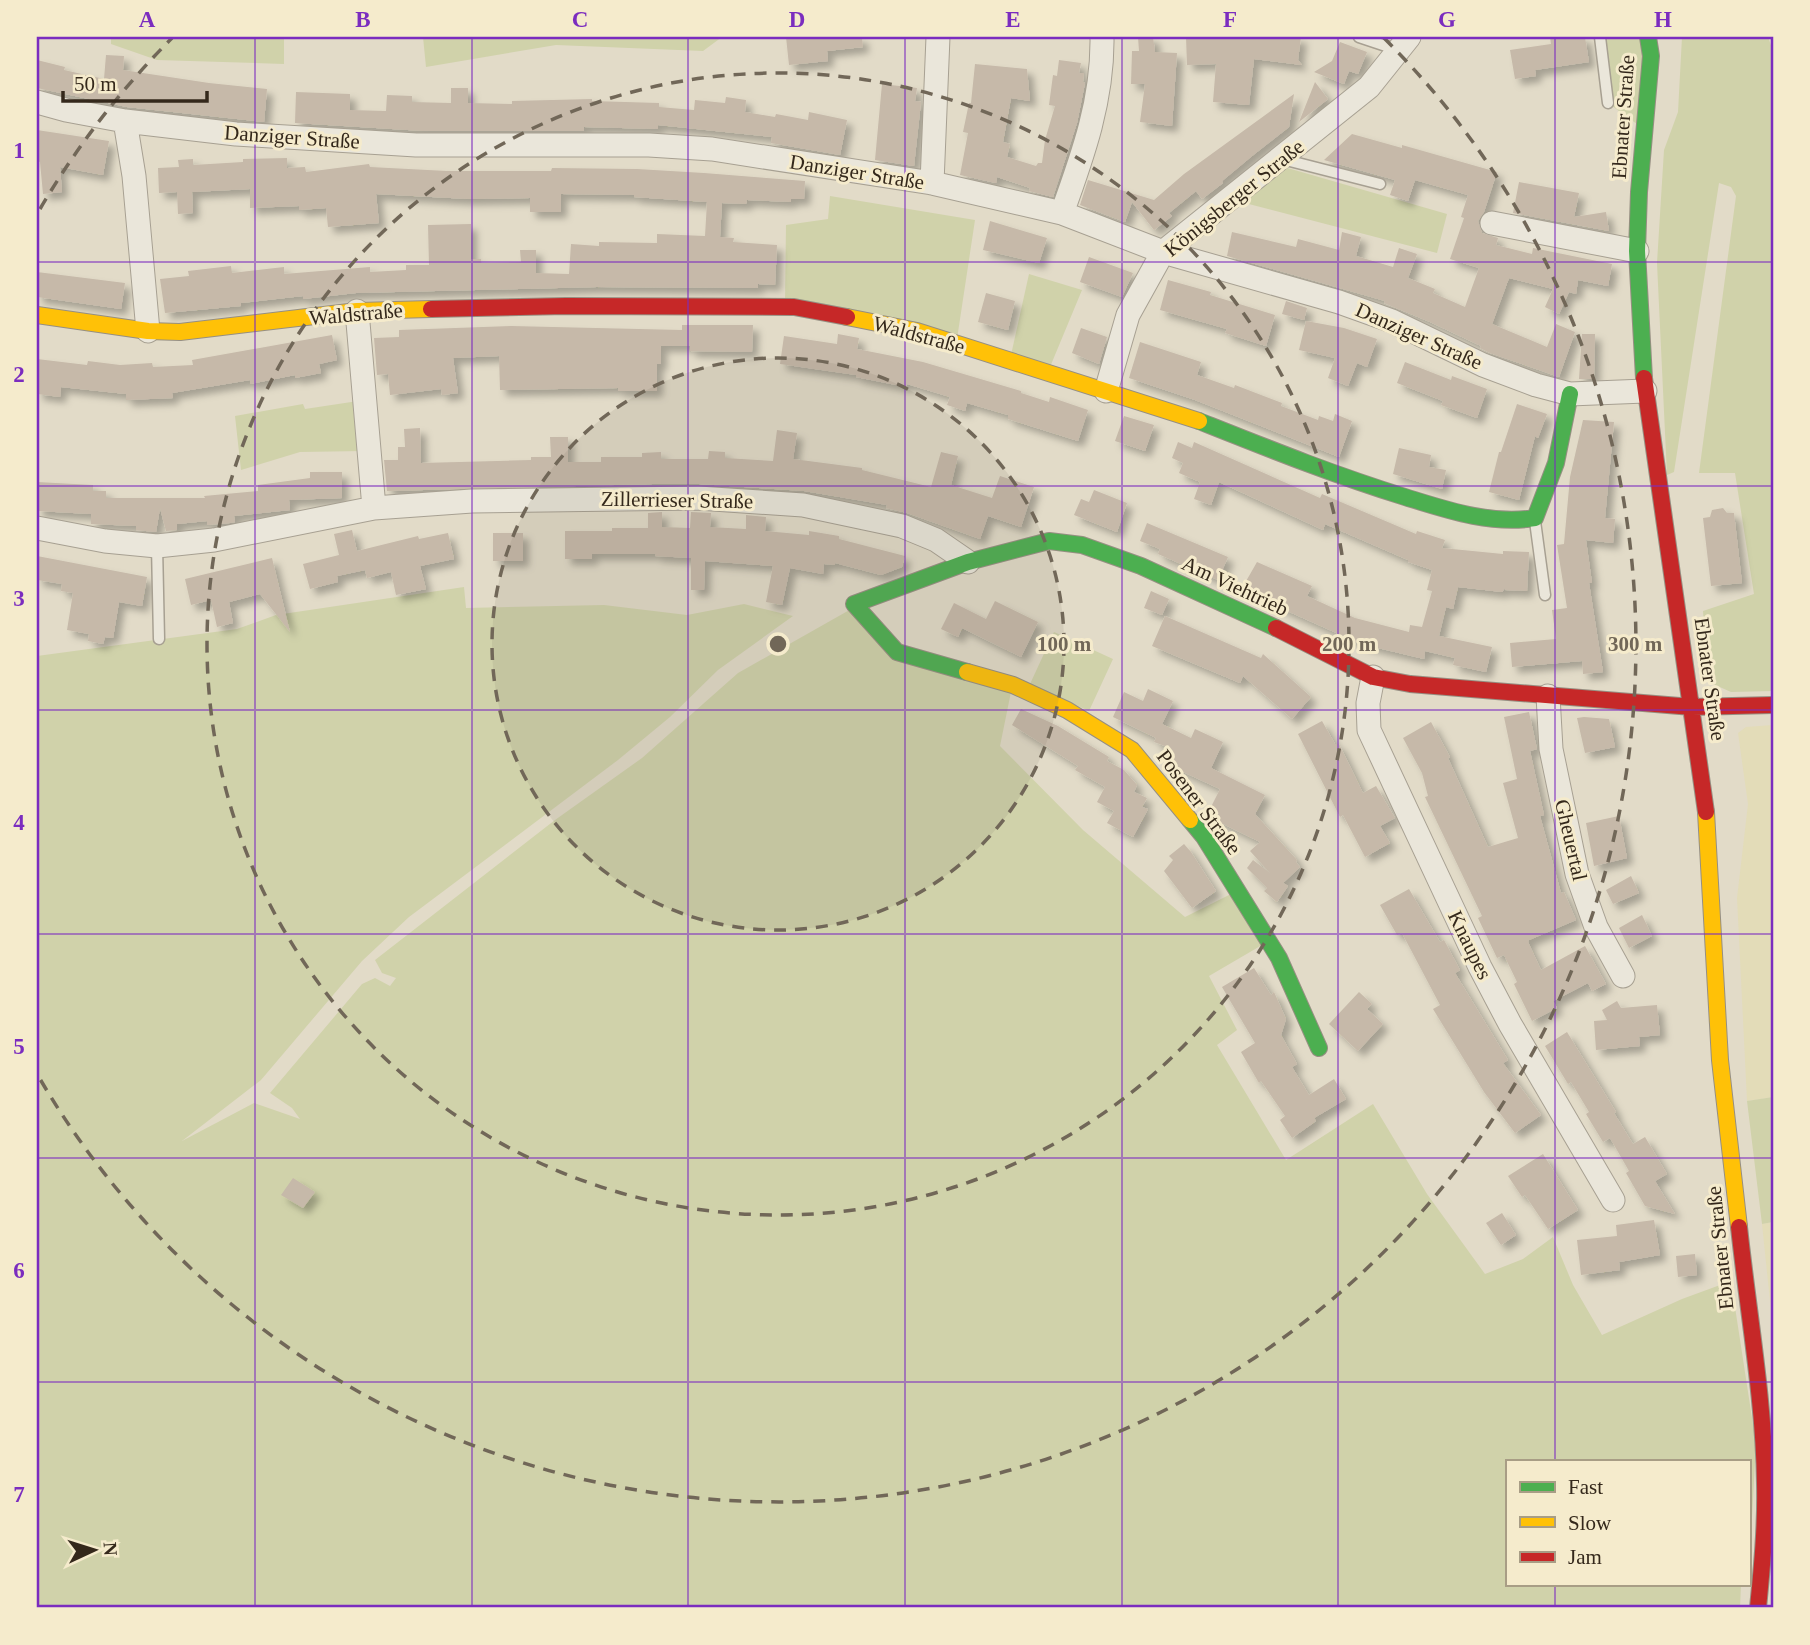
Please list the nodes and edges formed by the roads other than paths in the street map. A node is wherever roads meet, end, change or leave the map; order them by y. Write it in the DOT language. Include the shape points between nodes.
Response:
graph roads {
  1 [pos="938,37"];
  2 [pos="1102,37"];
  3 [pos="1359,37"];
  4 [pos="1600,37"];
  5 [pos="1648,37"];
  6 [pos="1404,43"];
  7 [pos="37,102"];
  8 [pos="1608,103"];
  9 [pos="125,121"];
  10 [pos="1282,159"];
  11 [pos="932,183"];
  12 [pos="1380,184"];
  13 [pos="1062,213"];
  14 [pos="1492,223"];
  15 [pos="1637,251"];
  16 [pos="1163,253"];
  17 [pos="357,311"];
  18 [pos="37,315"];
  19 [pos="148,331"];
  20 [pos="1106,391"];
  21 [pos="1645,391"];
  22 [pos="1570,394"];
  23 [pos="374,508"];
  24 [pos="1535,518"];
  25 [pos="37,528"];
  26 [pos="157,546"];
  27 [pos="968,562"];
  28 [pos="1545,595"];
  29 [pos="159,639"];
  30 [pos="1373,677"];
  31 [pos="1548,696"];
  32 [pos="1773,705"];
  33 [pos="1692,707"];
  34 [pos="1623,976"];
  35 [pos="1319,1048"];
  36 [pos="1613,1200"];
  37 [pos="1758,1608"];
  1 -- 11 [label="street"];
  2 -- 13 [label="street" via="1097,101"];
  3 -- 6 [label="lane"];
  4 -- 8 [label="lane"];
  5 -- 15 [label="street, Ebnater Straße" via="1651,56"];
  6 -- 10 [label="street, Königsberger Straße" via="1369,87"];
  7 -- 9 [label="street, Danziger Straße"];
  9 -- 11 [label="street, Danziger Straße" via="236,134 416,145 712,149"];
  9 -- 19 [label="street"];
  10 -- 12 [label="lane"];
  10 -- 16 [label="street, Königsberger Straße"];
  11 -- 13 [label="street, Danziger Straße"];
  13 -- 16 [label="street, Danziger Straße"];
  14 -- 15 [label="street"];
  15 -- 21 [label="street, Ebnater Straße"];
  16 -- 20 [label="street, Königsberger Straße" via="1128,315"];
  16 -- 22 [label="street, Danziger Straße" via="1360,309 1483,365"];
  17 -- 19 [label="street, Waldstraße" via="180,332"];
  17 -- 20 [label="street, Waldstraße" via="794,307 916,331"];
  17 -- 23 [label="street"];
  18 -- 19 [label="street, Waldstraße"];
  20 -- 24 [label="street, Waldstraße" via="1188,417 1343,478 1467,516 1516,521"];
  21 -- 22 [label="street, Danziger Straße"];
  21 -- 33 [label="street, Ebnater Straße"];
  22 -- 24 [label="street" via="1556,463"];
  23 -- 26 [label="street, Zillerrieser Straße" via="215,540"];
  23 -- 27 [label="street, Zillerrieser Straße" via="567,498 698,498 803,505 902,526 936,540"];
  24 -- 28 [label="lane"];
  25 -- 26 [label="street, Zillerrieser Straße"];
  26 -- 29 [label="lane"];
  27 -- 30 [label="street, Am Viehtrieb" via="1049,541 1082,545 1244,612"];
  27 -- 35 [label="street, Posener Straße" via="854,604 897,652 1013,685 1067,710 1132,750 1205,837 1279,958"];
  30 -- 31 [label="street, Am Viehtrieb"];
  30 -- 36 [label="street, Knaupes" via="1369,730 1492,990"];
  31 -- 33 [label="street, Am Viehtrieb"];
  31 -- 34 [label="street, Gheuertal" via="1551,749 1577,874 1596,927"];
  32 -- 33 [label="street, Am Viehtrieb"];
  33 -- 37 [label="street, Ebnater Straße" via="1706,806 1720,1060 1765,1483"];
}
